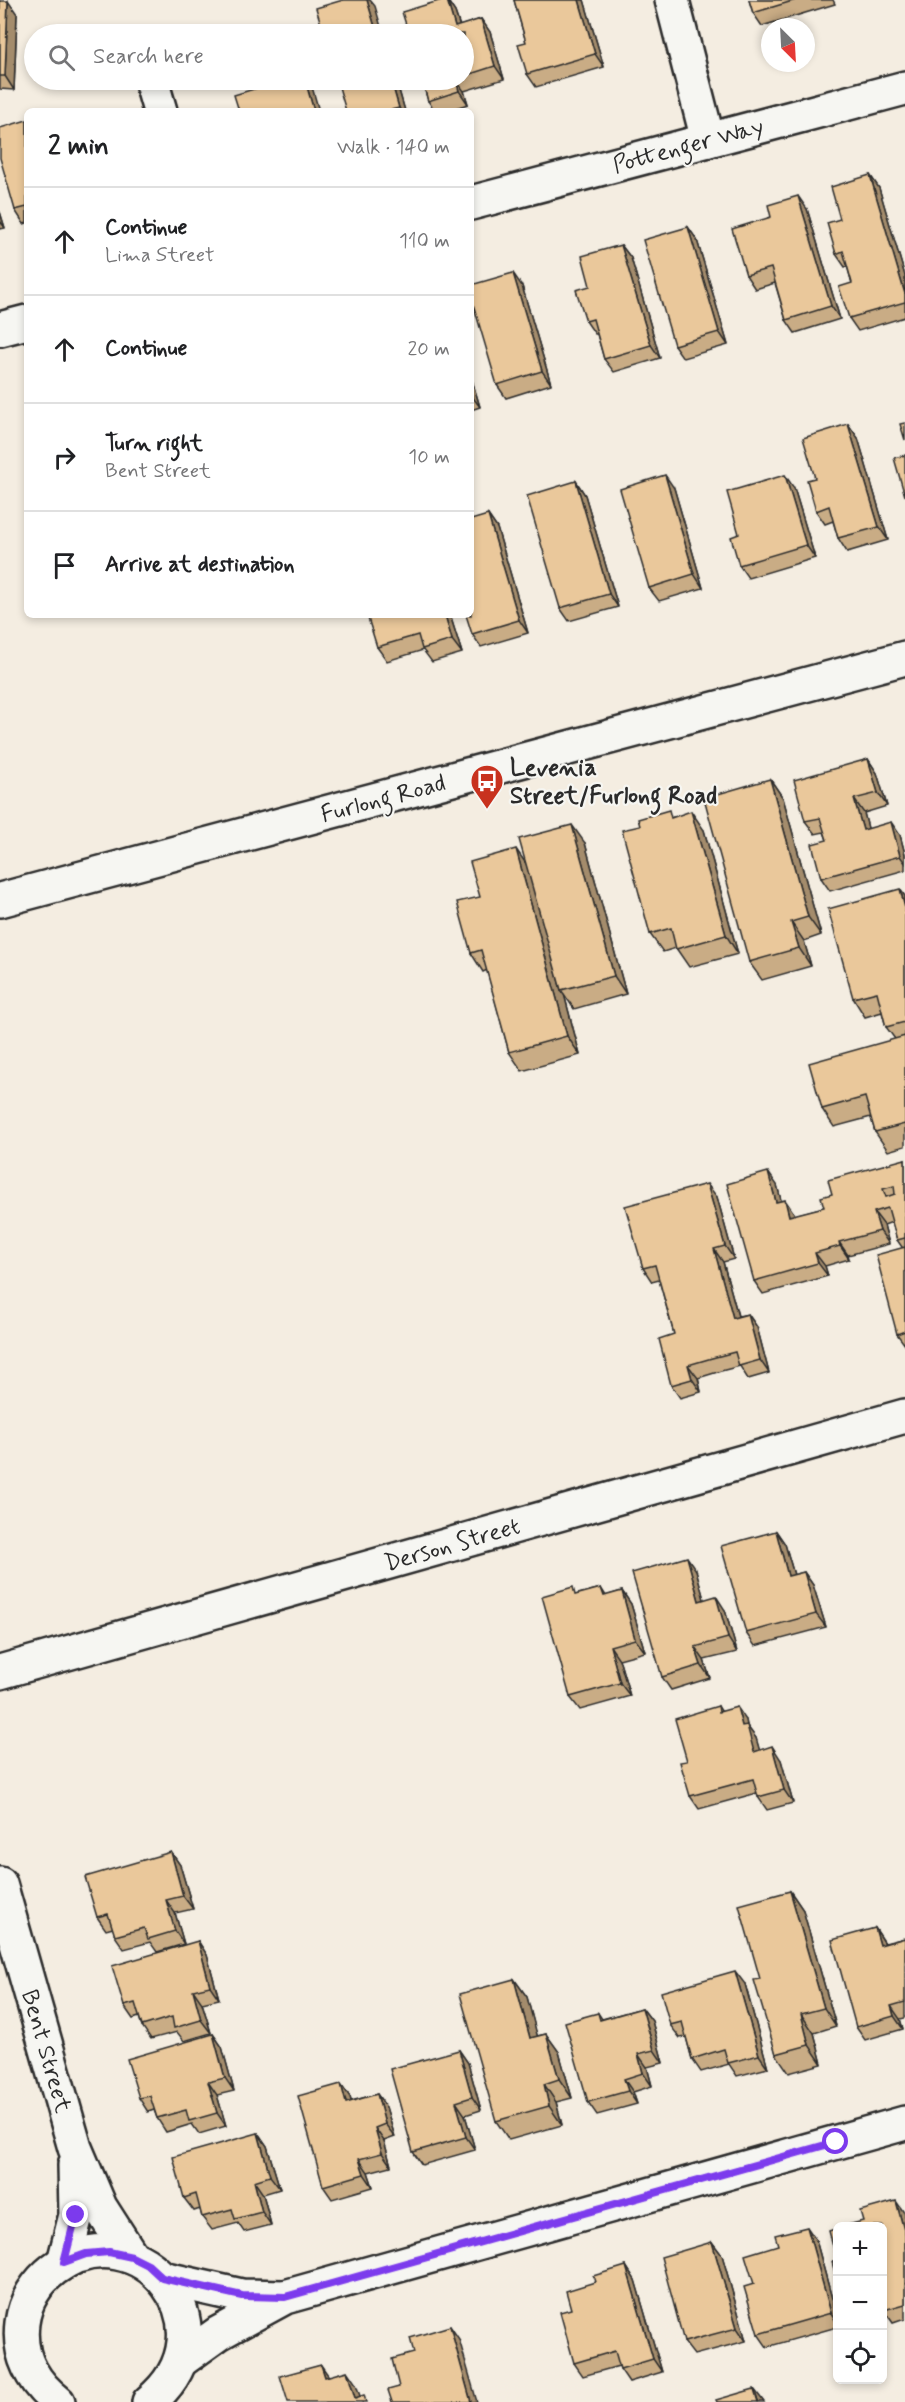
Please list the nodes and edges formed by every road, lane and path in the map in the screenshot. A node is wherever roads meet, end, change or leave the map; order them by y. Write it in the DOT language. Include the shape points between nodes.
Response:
graph roads {
  1 [pos="672,0"];
  2 [pos="905,88"];
  3 [pos="154,90"];
  4 [pos="159,108"];
  5 [pos="708,140"];
  6 [pos="474,202"];
  7 [pos="24,323"];
  8 [pos="0,329"];
  9 [pos="905,659"];
  10 [pos="0,900"];
  11 [pos="905,1416"];
  12 [pos="0,1672"];
  13 [pos="0,1884"];
  14 [pos="905,2123"];
  15 [pos="75,2148"];
  16 [pos="132,2257"];
  17 [pos="64,2262"];
  18 [pos="162,2278"];
  19 [pos="33,2291"];
  20 [pos="285,2297"];
  21 [pos="0,2314"];
  22 [pos="0,2360"];
  23 [pos="180,2361"];
  24 [pos="34,2379"];
  25 [pos="57,2402"];
  26 [pos="148,2402"];
  1 -- 5 [label="street"];
  2 -- 5 [label="street, Pottenger Way"];
  3 -- 4 [label="street"];
  5 -- 6 [label="street, Pottenger Way"];
  7 -- 8 [label="street"];
  9 -- 10 [label="street, Furlong Road"];
  11 -- 12 [label="street, Derson Street"];
  13 -- 15 [label="street, Bent Street"];
  14 -- 20 [label="street"];
  15 -- 16 [label="street, Bent Street" via="100,2208"];
  15 -- 17 [label="street, Bent Street" via="76,2215"];
  16 -- 17 [label="street" via="109,2252 86,2254"];
  16 -- 18 [label="street"];
  17 -- 19 [label="street"];
  18 -- 20 [label="street" via="242,2296"];
  18 -- 23 [label="street" via="176,2296 183,2317 185,2339"];
  19 -- 21 [label="street"];
  19 -- 24 [label="street" via="24,2312 21,2336 24,2358"];
  20 -- 23 [label="street" via="219,2333"];
  22 -- 24 [label="street"];
  23 -- 26 [label="street" via="172,2378"];
  24 -- 25 [label="street"];
}
